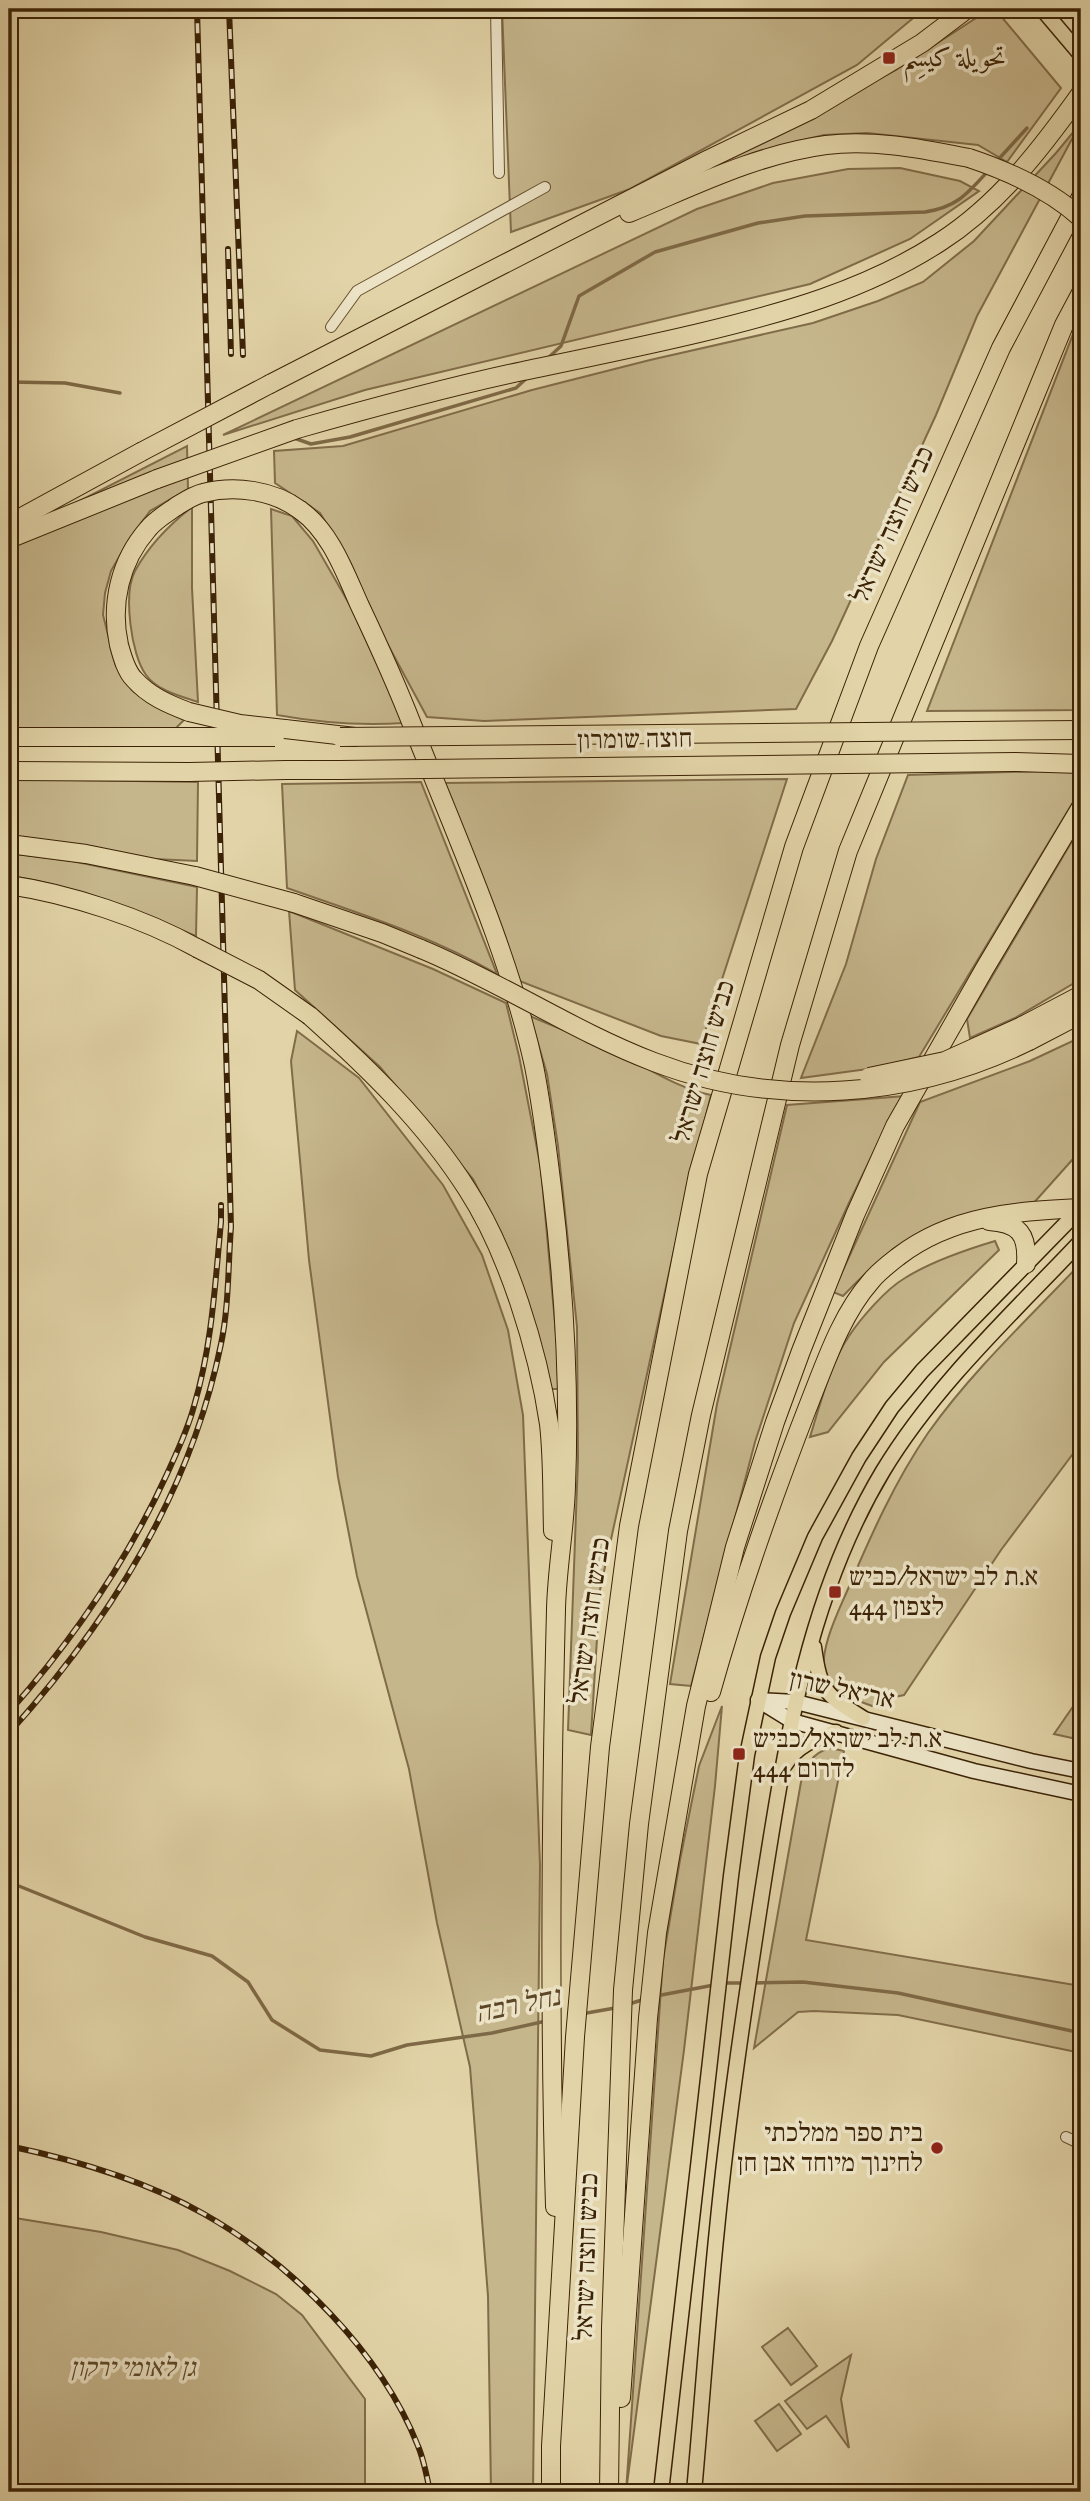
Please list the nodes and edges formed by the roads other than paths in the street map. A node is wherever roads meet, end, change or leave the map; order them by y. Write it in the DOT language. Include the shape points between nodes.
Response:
graph roads {
  1 [pos="496,9"];
  2 [pos="967,9"];
  3 [pos="1042,9"];
  4 [pos="953,16"];
  5 [pos="1081,55"];
  6 [pos="1081,93"];
  7 [pos="499,173"];
  8 [pos="545,187"];
  9 [pos="655,195"];
  10 [pos="1081,197"];
  11 [pos="1081,218"];
  12 [pos="1081,293"];
  13 [pos="331,327"];
  14 [pos="9,524"];
  15 [pos="9,539"];
  16 [pos="1081,730"];
  17 [pos="285,733"];
  18 [pos="9,737"];
  19 [pos="1081,764"];
  20 [pos="9,771"];
  21 [pos="1081,807"];
  22 [pos="9,844"];
  23 [pos="9,885"];
  24 [pos="1081,995"];
  25 [pos="1081,1014"];
  26 [pos="1026,1033"];
  27 [pos="1081,1208"];
  28 [pos="971,1221"];
  29 [pos="1081,1241"];
  30 [pos="1026,1264"];
  31 [pos="556,1602"];
  32 [pos="812,1637"];
  33 [pos="758,1700"];
  34 [pos="796,1702"];
  35 [pos="863,1718"];
  36 [pos="792,1721"];
  37 [pos="836,1732"];
  38 [pos="783,1769"];
  39 [pos="1081,1771"];
  40 [pos="1081,1794"];
  41 [pos="680,1803"];
  42 [pos="1066,2137"];
  43 [pos="1081,2144"];
  44 [pos="558,2328"];
  45 [pos="551,2492"];
  46 [pos="609,2492"];
  47 [pos="615,2492"];
  48 [pos="661,2492"];
  49 [pos="694,2492"];
  1 -- 7 [label="street"];
  2 -- 4 [label="highway"];
  3 -- 5 [label="main road"];
  4 -- 9 [label="highway" via="922,43 811,110"];
  6 -- 15 [label="highway, bridge" via="1032,160 990,204 941,242 878,277 808,305 512,373 297,429"];
  8 -- 13 [label="street" via="358,291"];
  9 -- 11 [label="highway, bridge" via="796,150 887,145 969,158 1011,174"];
  9 -- 14 [label="highway, bridge" via="507,262"];
  10 -- 44 [label="highway, כביש חוצה ישראל" via="1001,348 869,646 794,847 698,1174 629,1526 600,1747 575,2038"];
  12 -- 46 [label="highway, כביש חוצה ישראל" via="848,850 790,1045 701,1415 678,1531 639,1824 621,2023"];
  16 -- 17 [label="highway, חוצה שומרון, bridge" via="345,737"];
  17 -- 18 [label="highway, חוצה שומרון, bridge"];
  17 -- 31 [label="highway, bridge" via="189,712 152,696 132,677 122,656 115,626 125,563 148,528 201,493 261,492 309,516 327,539 394,678 518,1007 547,1147 566,1326 566,1490"];
  19 -- 20 [label="highway, חוצה שומרון, bridge"];
  21 -- 41 [label="highway" via="895,1126 855,1215 775,1422 736,1547 696,1706"];
  22 -- 26 [label="highway, bridge" via="195,876 294,903 452,961 641,1056 683,1072 744,1086 796,1092 929,1079 982,1061"];
  23 -- 31 [label="highway, bridge" via="127,917 259,981 310,1016 392,1093 431,1139 468,1189 492,1235 541,1380 549,1427"];
  24 -- 26 [label="highway"];
  25 -- 26 [label="highway"];
  27 -- 28 [label="highway" via="1010,1212"];
  27 -- 30 [label="main road"];
  28 -- 30 [label="highway" via="1004,1223 1019,1231 1026,1244"];
  28 -- 41 [label="highway" via="901,1255 871,1280 845,1321 763,1526"];
  29 -- 32 [label="main road" via="941,1390 910,1430 848,1540"];
  30 -- 33 [label="main road" via="922,1371 859,1457 795,1582"];
  31 -- 44 [label="highway" via="550,2041"];
  32 -- 34 [label="main road"];
  32 -- 35 [label="main road" via="820,1681 834,1700"];
  33 -- 34 [label="main road, אריאל שרון"];
  33 -- 36 [label="main road, אריאל שרון"];
  33 -- 48 [label="main road" via="715,2001"];
  34 -- 35 [label="main road, אריאל שרון"];
  34 -- 36 [label="main road"];
  35 -- 39 [label="main road, אריאל שרון"];
  36 -- 37 [label="main road, אריאל שרון"];
  36 -- 38 [label="main road"];
  37 -- 38 [label="main road" via="796,1751"];
  37 -- 40 [label="main road, אריאל שרון"];
  38 -- 49 [label="main road" via="745,2002 717,2227"];
  41 -- 47 [label="highway" via="651,1984"];
  42 -- 43 [label="street"];
  44 -- 45 [label="highway, כביש חוצה ישראל"];
}
